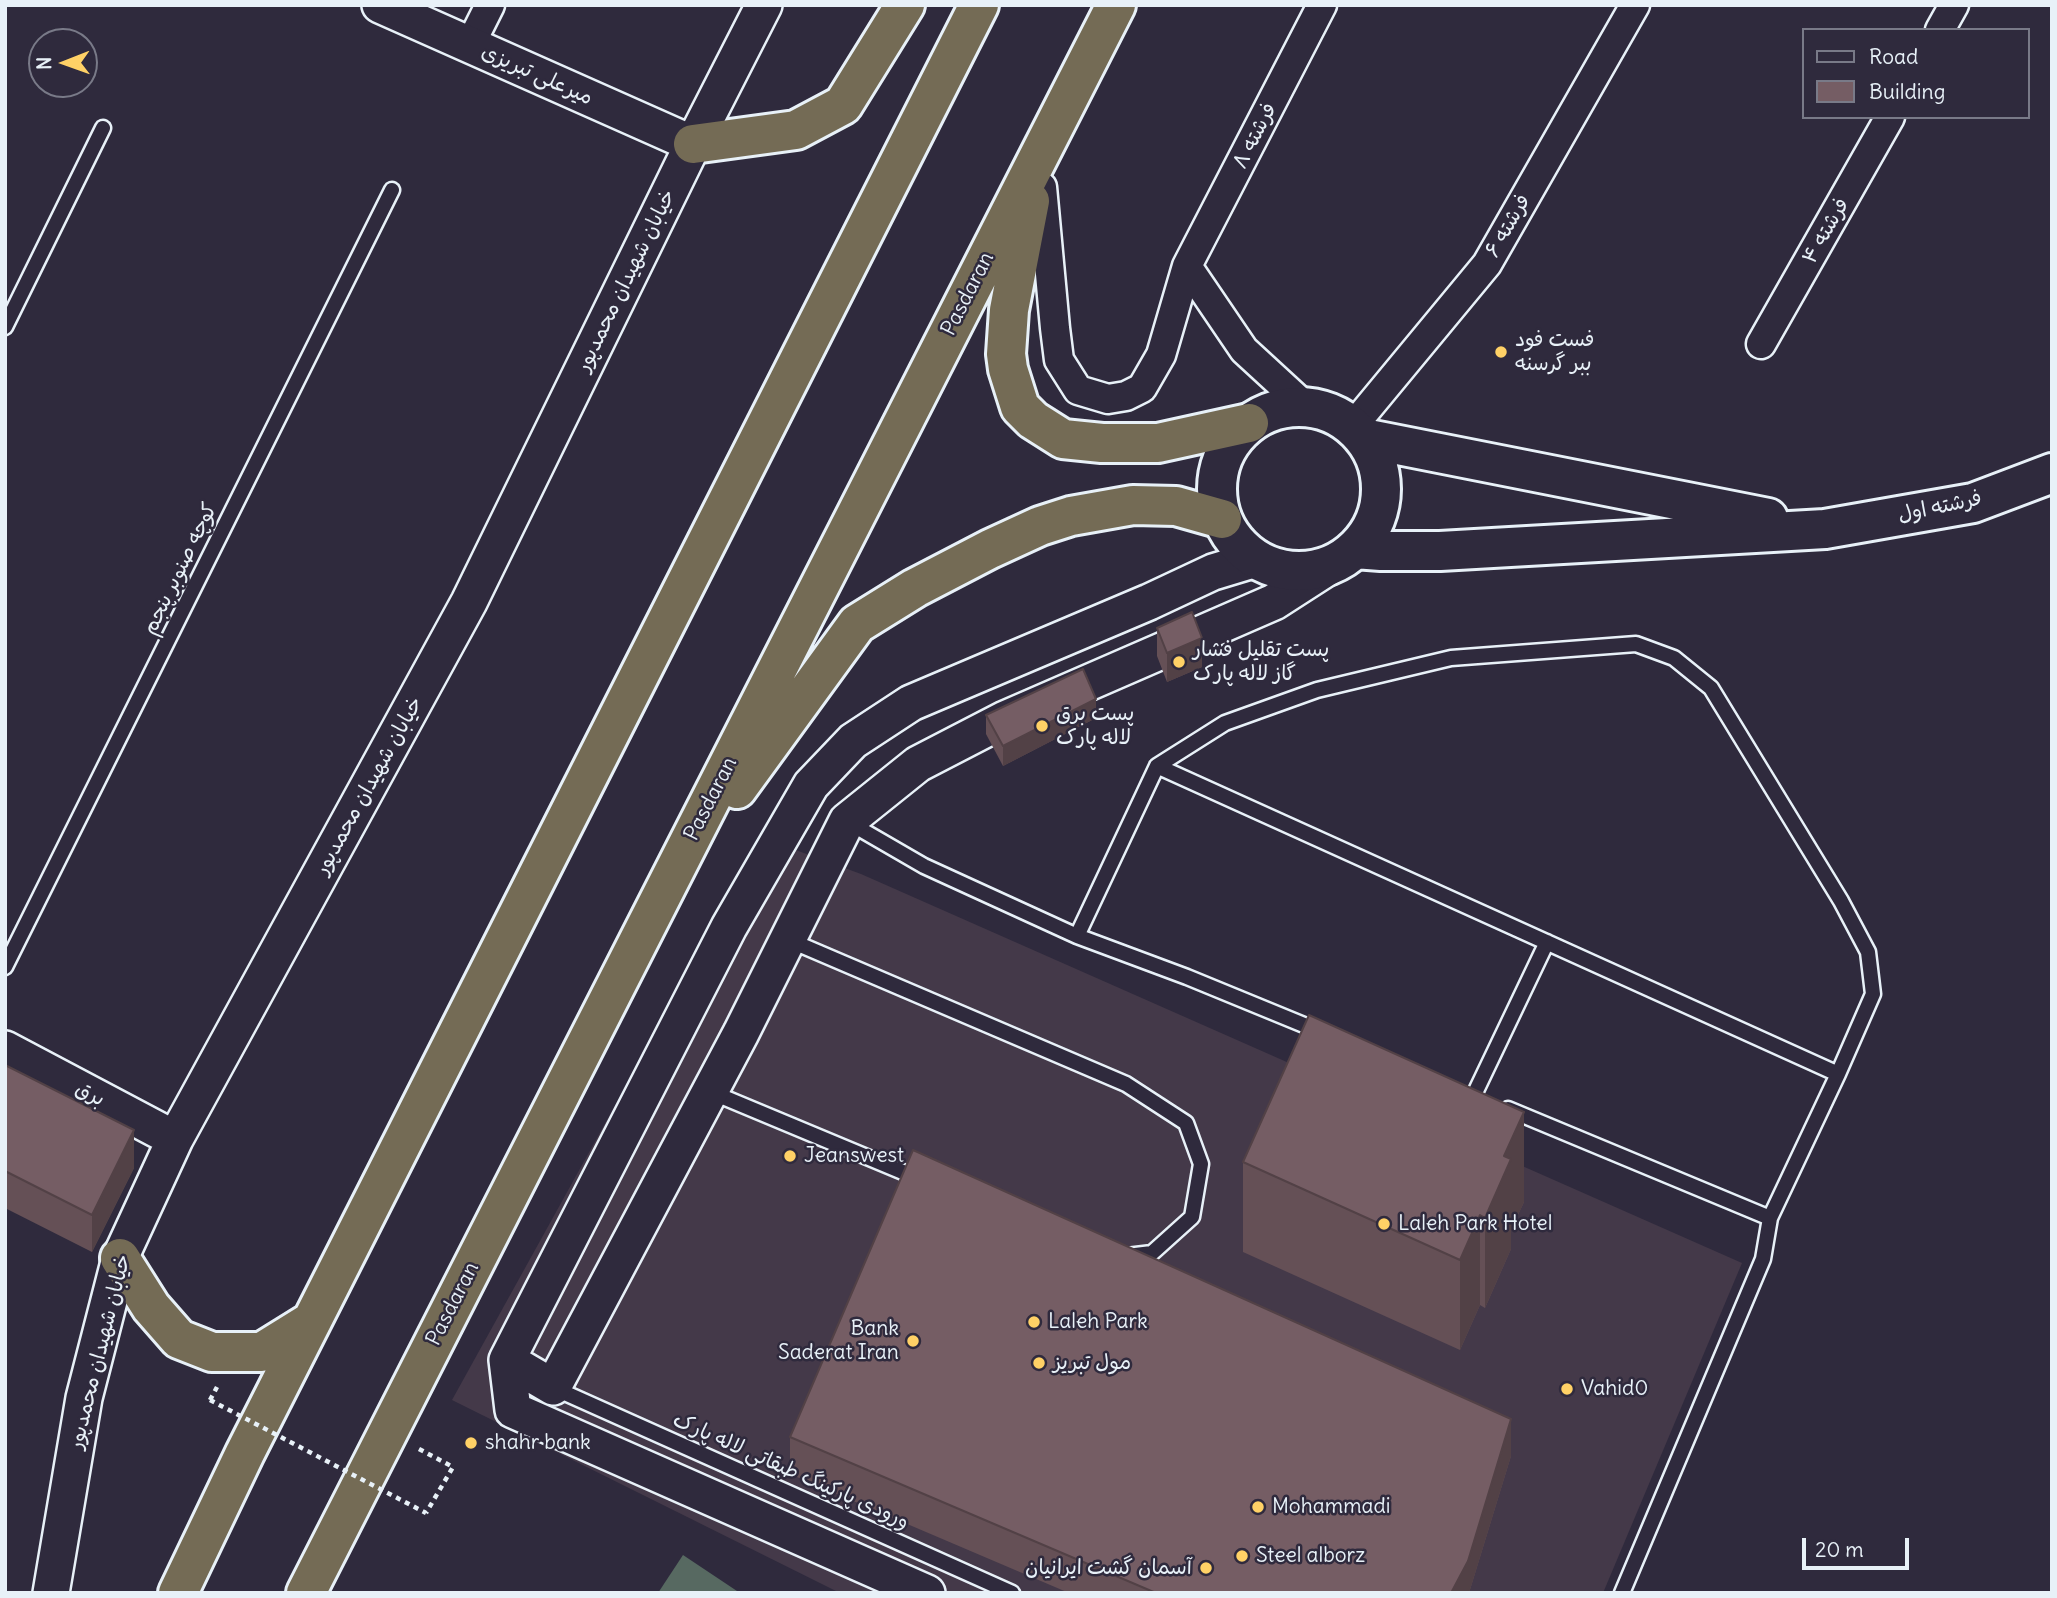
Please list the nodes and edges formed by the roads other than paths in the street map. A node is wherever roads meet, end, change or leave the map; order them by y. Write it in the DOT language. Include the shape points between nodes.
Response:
graph roads {
  1 [pos="380,5"];
  2 [pos="490,5"];
  3 [pos="764,5"];
  4 [pos="905,5"];
  5 [pos="979,5"];
  6 [pos="1116,5"];
  7 [pos="1322,5"];
  8 [pos="1636,5"];
  9 [pos="1954,5"];
  10 [pos="1941,28"];
  11 [pos="470,45"];
  12 [pos="1889,119"];
  13 [pos="103,128"];
  14 [pos="693,144"];
  15 [pos="1039,155"];
  16 [pos="392,190"];
  17 [pos="1187,266"];
  18 [pos="5,327"];
  19 [pos="1761,344"];
  20 [pos="1306,407"];
  21 [pos="1249,423"];
  22 [pos="1358,432"];
  23 [pos="2052,473"];
  24 [pos="1222,519"];
  25 [pos="1825,529"];
  26 [pos="1344,556"];
  27 [pos="1256,559"];
  28 [pos="911,703"];
  29 [pos="1157,766"];
  30 [pos="847,821"];
  31 [pos="671,877"];
  32 [pos="1077,936"];
  33 [pos="789,940"];
  34 [pos="1547,942"];
  35 [pos="5,967"];
  36 [pos="1336,1038"];
  37 [pos="735,1045"];
  38 [pos="5,1049"];
  39 [pos="1838,1074"];
  40 [pos="710,1091"];
  41 [pos="175,1139"];
  42 [pos="937,1187"];
  43 [pos="1770,1218"];
  44 [pos="1116,1255"];
  45 [pos="120,1258"];
  46 [pos="312,1321"];
  47 [pos="507,1360"];
  48 [pos="553,1387"];
  49 [pos="51,1593"];
  50 [pos="178,1593"];
  51 [pos="306,1593"];
  52 [pos="926,1593"];
  53 [pos="1012,1593"];
  54 [pos="1622,1593"];
  1 -- 11 [label="street, میرعلی تبریزی"];
  2 -- 11 [label="street"];
  3 -- 14 [label="street, خیابان شهیدان محمدپور"];
  4 -- 14 [label="highway" via="842,104 796,130"];
  5 -- 46 [label="highway"];
  6 -- 15 [label="highway, Pasdaran"];
  7 -- 17 [label="street, فرشته ۸"];
  8 -- 22 [label="street, فرشته ۶" via="1487,264"];
  9 -- 10 [label="street"];
  11 -- 14 [label="street, میرعلی تبریزی"];
  12 -- 19 [label="street, ۴ فرشته"];
  13 -- 18 [label="lane"];
  14 -- 41 [label="street, خیابان شهیدان محمدپور" via="469,602"];
  15 -- 17 [label="street, فرشته ۸" via="1059,360 1078,390 1108,399 1142,388 1161,355"];
  15 -- 21 [label="highway" via="1009,310 1006,354 1020,407 1063,439 1102,443 1158,443"];
  15 -- 31 [label="highway, Pasdaran"];
  16 -- 35 [label="lane, کوچه صنوبر پنجم"];
  17 -- 20 [label="street" via="1244,350"];
  20 -- 21 [label="main road" via="1276,410"];
  20 -- 22 [label="main road" via="1338,417"];
  21 -- 24 [label="main road" via="1231,443 1220,467 1217,493"];
  22 -- 25 [label="main road"];
  22 -- 26 [label="main road" via="1375,459 1381,483 1379,507 1370,529"];
  23 -- 25 [label="main road, فرشته اول" via="1973,503"];
  24 -- 27 [label="main road" via="1236,542"];
  24 -- 31 [label="highway" via="1177,506 1133,505 1071,516 989,549 915,587 858,624"];
  25 -- 26 [label="main road"];
  26 -- 27 [label="main road" via="1307,571 1280,569"];
  26 -- 30 [label="street" via="1274,602 1005,719 918,764"];
  27 -- 28 [label="street" via="1213,572"];
  28 -- 37 [label="street" via="823,800 698,1026"];
  28 -- 47 [label="street" via="853,741 811,785 729,927"];
  29 -- 32 [label="lane"];
  29 -- 34 [label="lane"];
  29 -- 39 [label="lane" via="1225,723 1317,690 1451,658 1636,645 1674,658 1711,688 1868,952 1873,994"];
  30 -- 32 [label="lane" via="924,866"];
  30 -- 33 [label="street"];
  31 -- 51 [label="highway, Pasdaran"];
  32 -- 36 [label="lane"];
  33 -- 37 [label="street"];
  33 -- 44 [label="lane" via="1126,1084 1186,1124 1201,1164 1192,1217 1152,1253"];
  34 -- 39 [label="lane"];
  34 -- 43 [label="lane" via="1480,1098"];
  37 -- 40 [label="street"];
  38 -- 41 [label="street, برق"];
  39 -- 43 [label="lane"];
  40 -- 42 [label="lane"];
  40 -- 48 [label="street"];
  41 -- 45 [label="street, خیابان شهیدان محمدپور"];
  43 -- 54 [label="lane" via="1763,1258"];
  45 -- 46 [label="highway" via="151,1307 180,1339 212,1352 262,1352"];
  45 -- 49 [label="street, خیابان شهیدان محمدپور" via="84,1398"];
  46 -- 50 [label="highway"];
  47 -- 48 [label="street"];
  47 -- 52 [label="street" via="513,1410"];
  48 -- 53 [label="lane, ورودی پارکینگ طبقاتی لاله پارک"];
}
